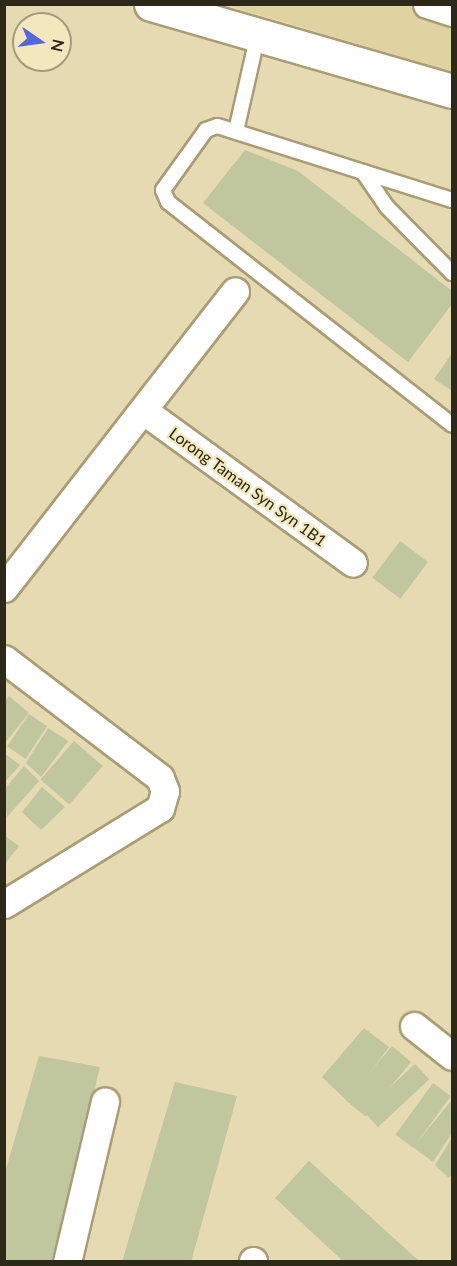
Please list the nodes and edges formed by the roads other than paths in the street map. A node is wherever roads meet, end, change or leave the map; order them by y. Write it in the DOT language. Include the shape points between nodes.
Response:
graph roads {
  1 [pos="151,4"];
  2 [pos="428,4"];
  3 [pos="453,12"];
  4 [pos="234,21"];
  5 [pos="453,91"];
  6 [pos="236,131"];
  7 [pos="363,172"];
  8 [pos="453,200"];
  9 [pos="453,273"];
  10 [pos="235,291"];
  11 [pos="144,411"];
  12 [pos="453,425"];
  13 [pos="352,563"];
  14 [pos="4,588"];
  15 [pos="4,658"];
  16 [pos="4,903"];
  17 [pos="414,1026"];
  18 [pos="453,1056"];
  19 [pos="105,1101"];
  20 [pos="67,1262"];
  1 -- 4 [label="street"];
  2 -- 3 [label="street"];
  4 -- 5 [label="street"];
  4 -- 6 [label="lane"];
  6 -- 7 [label="lane"];
  6 -- 12 [label="lane" via="217,126 206,130 163,190 168,202"];
  7 -- 8 [label="lane"];
  7 -- 9 [label="lane" via="387,207"];
  10 -- 11 [label="street"];
  11 -- 13 [label="street, Lorong Taman Syn Syn 1B1"];
  11 -- 14 [label="street"];
  15 -- 16 [label="street" via="160,778 165,791 160,808"];
  17 -- 18 [label="street"];
  19 -- 20 [label="street"];
}
